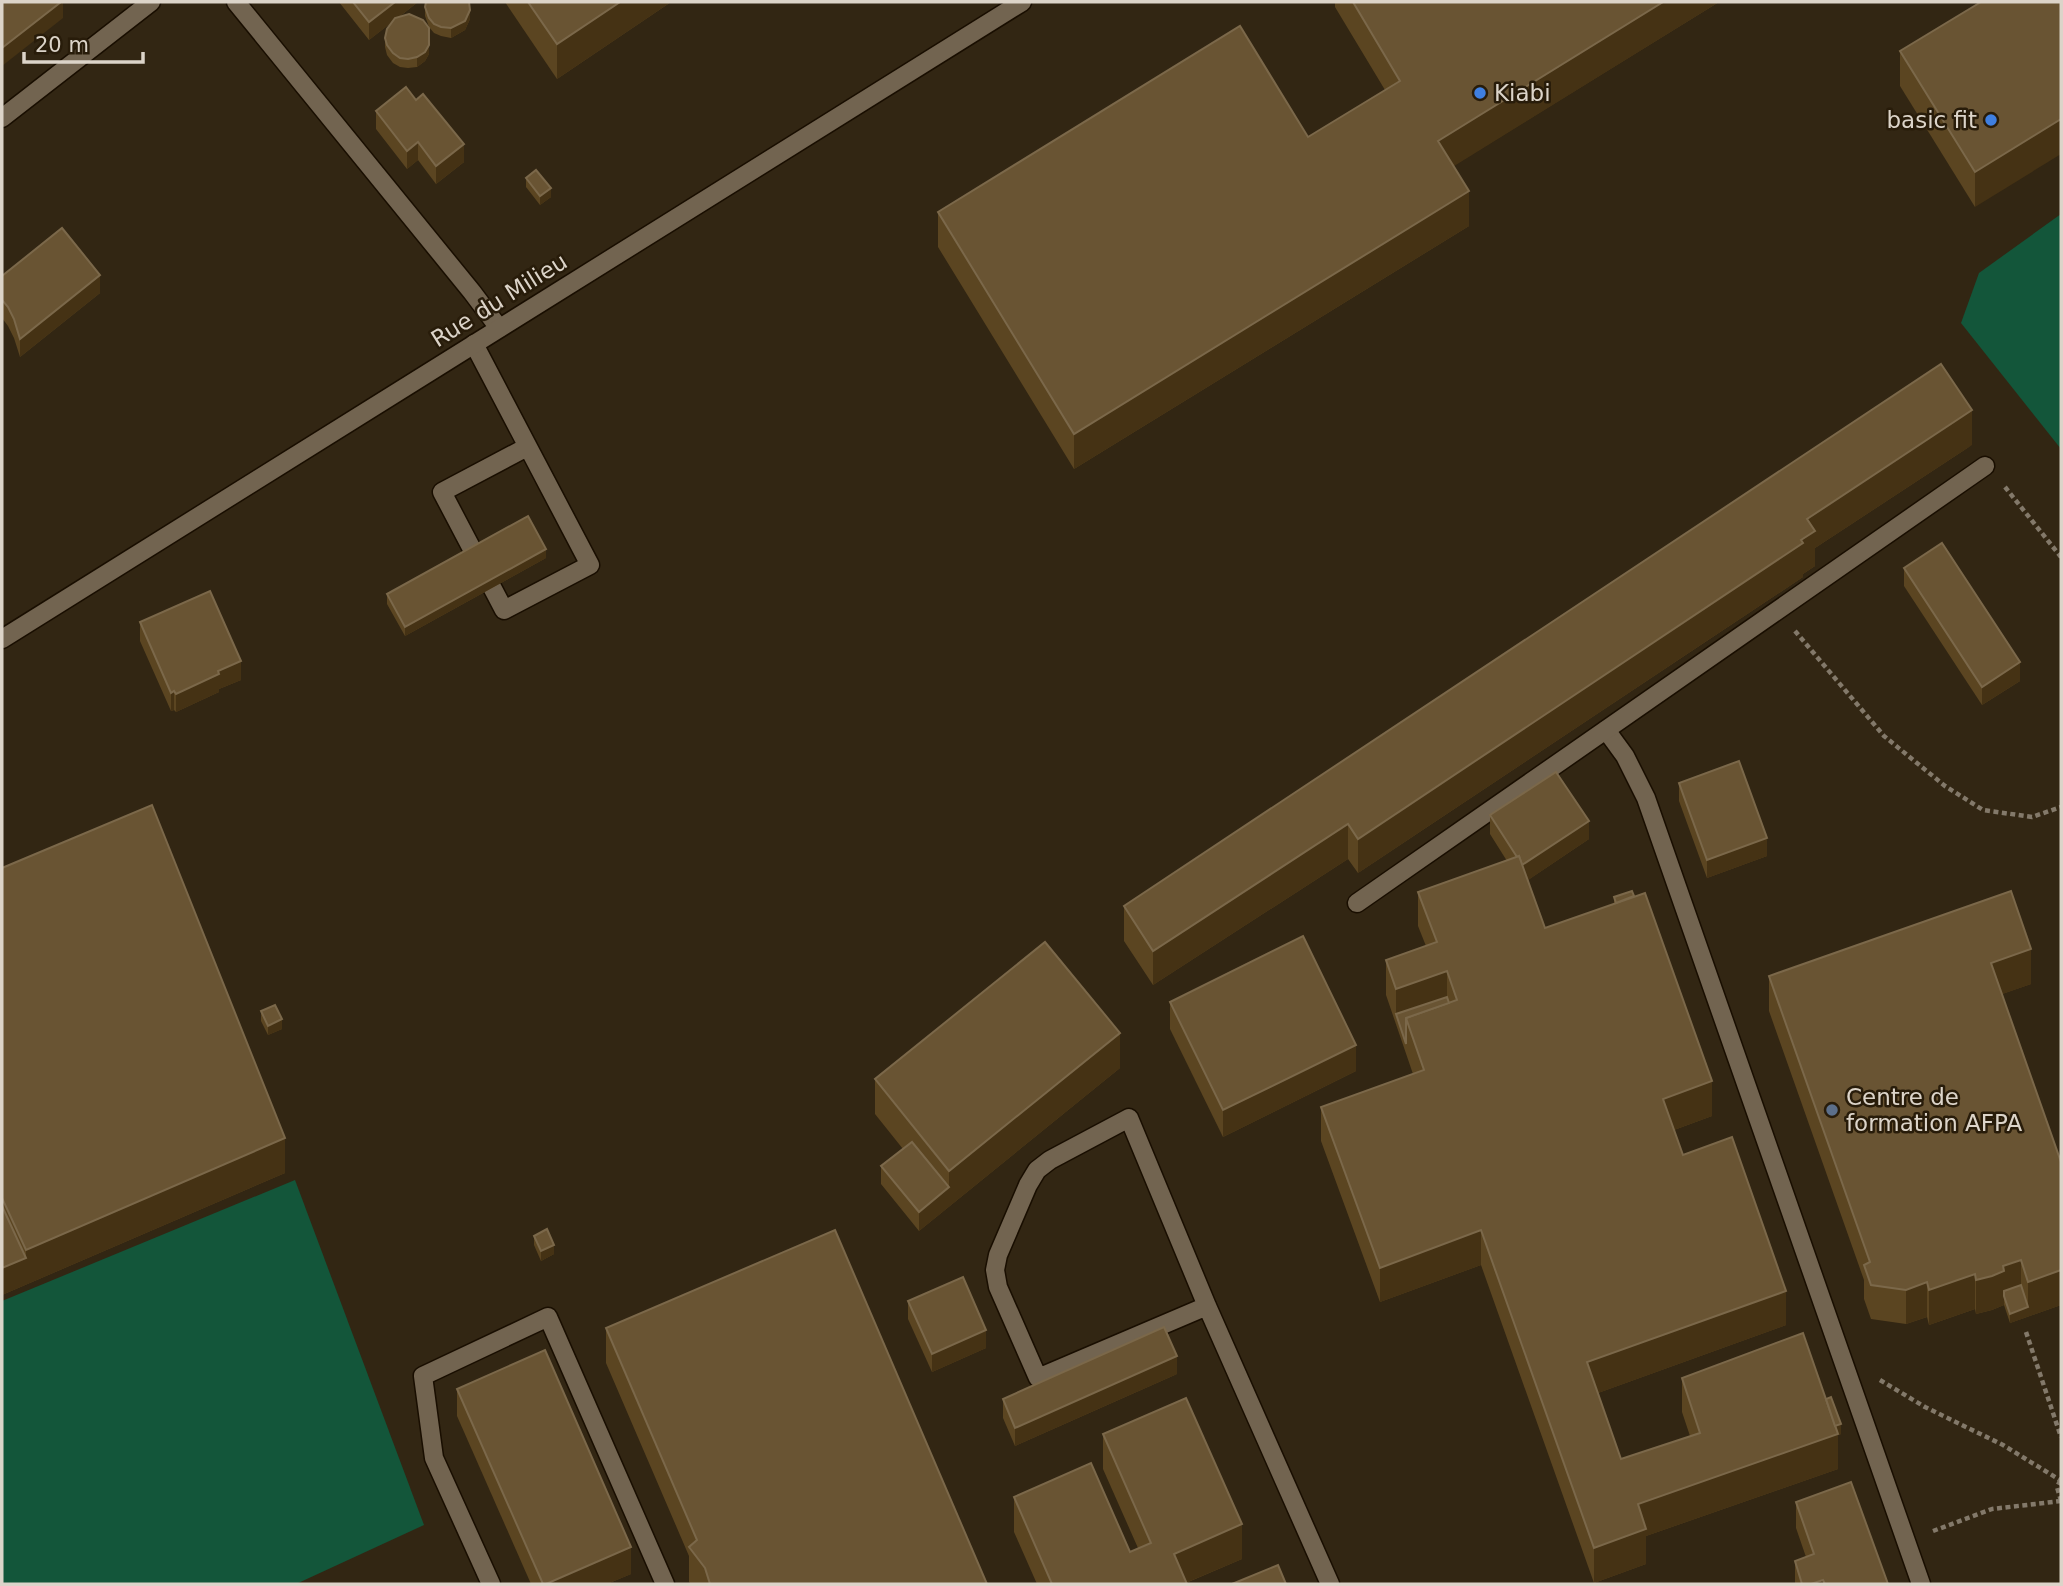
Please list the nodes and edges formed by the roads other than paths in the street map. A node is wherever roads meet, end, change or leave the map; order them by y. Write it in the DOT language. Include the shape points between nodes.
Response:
graph roads {
  1 [pos="151,2"];
  2 [pos="236,2"];
  3 [pos="1022,2"];
  4 [pos="2,118"];
  5 [pos="499,328"];
  6 [pos="474,344"];
  7 [pos="527,447"];
  8 [pos="1985,466"];
  9 [pos="2,639"];
  10 [pos="1606,730"];
  11 [pos="1356,903"];
  12 [pos="1207,1306"];
  13 [pos="491,1584"];
  14 [pos="665,1584"];
  15 [pos="1330,1584"];
  16 [pos="1921,1584"];
  1 -- 4 [label="street"];
  2 -- 5 [label="street"];
  3 -- 5 [label="street, Rue du Milieu"];
  5 -- 6 [label="street, Rue du Milieu"];
  6 -- 7 [label="street"];
  6 -- 9 [label="street, Rue du Milieu"];
  7 -- 7 [label="street" via="590,565 504,610 442,492"];
  8 -- 10 [label="street"];
  10 -- 11 [label="street"];
  10 -- 16 [label="street" via="1646,798"];
  12 -- 12 [label="street" via="1129,1118 1037,1170 1005,1236 995,1270 998,1287 1038,1378"];
  12 -- 15 [label="street"];
  13 -- 14 [label="street" via="434,1458 423,1376 548,1317"];
}
